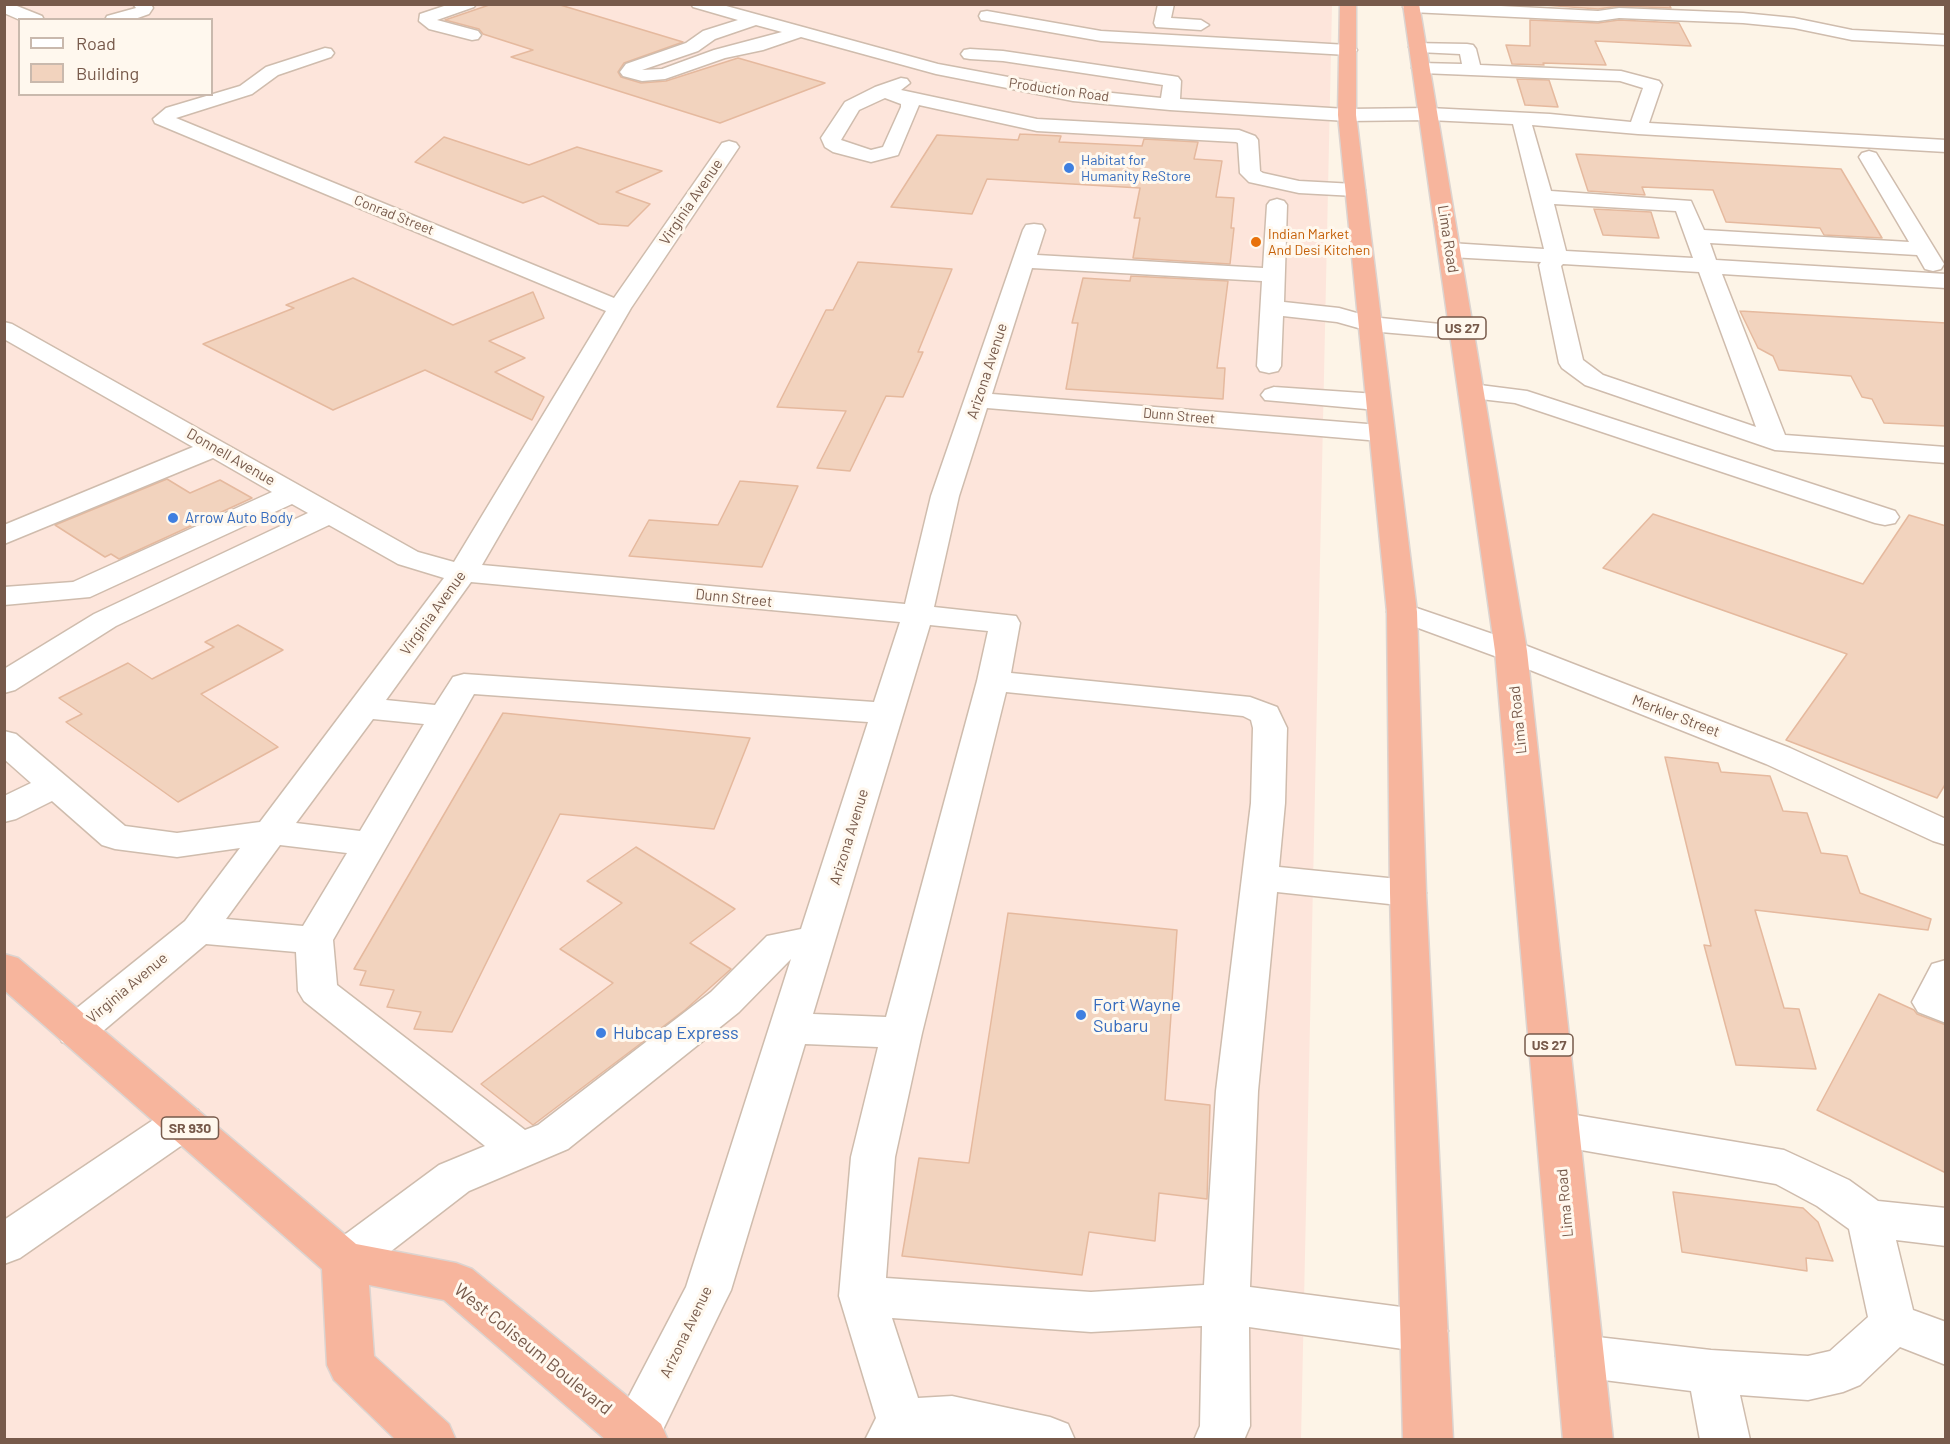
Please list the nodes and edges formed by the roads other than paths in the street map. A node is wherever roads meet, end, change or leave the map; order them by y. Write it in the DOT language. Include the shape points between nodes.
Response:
graph roads {
  1 [pos="141,4"];
  2 [pos="468,4"];
  3 [pos="699,4"];
  4 [pos="1166,4"];
  5 [pos="1348,4"];
  6 [pos="1411,6"];
  7 [pos="4,8"];
  8 [pos="990,10"];
  9 [pos="31,18"];
  10 [pos="119,18"];
  11 [pos="754,20"];
  12 [pos="1220,26"];
  13 [pos="1277,28"];
  14 [pos="800,32"];
  15 [pos="472,35"];
  16 [pos="1946,40"];
  17 [pos="1302,48"];
  18 [pos="1348,50"];
  19 [pos="325,53"];
  20 [pos="970,54"];
  21 [pos="1420,58"];
  22 [pos="944,71"];
  23 [pos="1431,100"];
  24 [pos="1170,104"];
  25 [pos="1347,115"];
  26 [pos="1521,119"];
  27 [pos="1638,128"];
  28 [pos="1946,146"];
  29 [pos="729,147"];
  30 [pos="1864,149"];
  31 [pos="1355,190"];
  32 [pos="1542,197"];
  33 [pos="1277,205"];
  34 [pos="1696,236"];
  35 [pos="1924,249"];
  36 [pos="1450,250"];
  37 [pos="1557,257"];
  38 [pos="1708,267"];
  39 [pos="1274,275"];
  40 [pos="1944,281"];
  41 [pos="619,308"];
  42 [pos="1272,308"];
  43 [pos="1369,324"];
  44 [pos="4,328"];
  45 [pos="1462,332"];
  46 [pos="1269,366"];
  47 [pos="1472,392"];
  48 [pos="1274,396"];
  49 [pos="977,400"];
  50 [pos="1377,402"];
  51 [pos="1380,433"];
  52 [pos="1775,442"];
  53 [pos="214,448"];
  54 [pos="1946,455"];
  55 [pos="293,493"];
  56 [pos="329,514"];
  57 [pos="1885,517"];
  58 [pos="4,536"];
  59 [pos="463,572"];
  60 [pos="4,596"];
  61 [pos="1402,612"];
  62 [pos="917,616"];
  63 [pos="1511,651"];
  64 [pos="993,681"];
  65 [pos="4,683"];
  66 [pos="364,708"];
  67 [pos="887,713"];
  68 [pos="446,716"];
  69 [pos="4,741"];
  70 [pos="55,785"];
  71 [pos="4,811"];
  72 [pos="270,832"];
  73 [pos="1946,833"];
  74 [pos="371,844"];
  75 [pos="1259,878"];
  76 [pos="1408,893"];
  77 [pos="198,930"];
  78 [pos="817,939"];
  79 [pos="314,940"];
  80 [pos="4,968"];
  81 [pos="1946,974"];
  82 [pos="1946,1008"];
  83 [pos="790,1028"];
  84 [pos="76,1031"];
  85 [pos="902,1033"];
  86 [pos="183,1122"];
  87 [pos="1558,1129"];
  88 [pos="520,1150"];
  89 [pos="1869,1219"];
  90 [pos="1946,1227"];
  91 [pos="4,1245"];
  92 [pos="344,1261"];
  93 [pos="862,1296"];
  94 [pos="1226,1304"];
  95 [pos="1893,1323"];
  96 [pos="1424,1331"];
  97 [pos="1946,1344"];
  98 [pos="1580,1356"];
  99 [pos="1711,1372"];
  100 [pos="895,1430"];
  101 [pos="640,1436"];
  102 [pos="430,1439"];
  103 [pos="1050,1440"];
  104 [pos="1219,1440"];
  105 [pos="1428,1440"];
  106 [pos="1588,1440"];
  107 [pos="1725,1440"];
  1 -- 10 [label="street" via="145,8 142,11"];
  2 -- 15 [label="street" via="426,18 435,25"];
  3 -- 11 [label="street, Production Road"];
  4 -- 12 [label="street" via="1162,23"];
  5 -- 18 [label="highway"];
  6 -- 16 [label="street" via="1598,16 1619,13 1743,18 1852,35"];
  6 -- 21 [label="highway, Lima Road / US 27"];
  7 -- 9 [label="street"];
  8 -- 17 [label="street" via="1101,36"];
  8 -- 20 [label="street"];
  11 -- 14 [label="street, Production Road"];
  11 -- 14 [label="street" via="708,35 693,47 629,72 642,76 665,74"];
  13 -- 17 [label="street" via="1293,34"];
  14 -- 22 [label="street, Production Road"];
  17 -- 18 [label="street"];
  18 -- 25 [label="highway"];
  19 -- 41 [label="street, Conrad Street" via="272,71 246,90 173,112 162,119"];
  20 -- 22 [label="street"];
  20 -- 24 [label="street" via="1172,81"];
  21 -- 23 [label="highway, Lima Road / US 27"];
  21 -- 27 [label="street" via="1495,79 1621,76 1653,85"];
  22 -- 24 [label="street, Production Road" via="1073,95"];
  22 -- 31 [label="street" via="881,91 1037,125 1239,136 1248,140 1250,173 1256,178 1299,187"];
  23 -- 25 [label="street, Production Road"];
  23 -- 26 [label="street, Production Road"];
  23 -- 36 [label="highway, Lima Road / US 27"];
  24 -- 25 [label="street, Production Road"];
  25 -- 31 [label="highway"];
  26 -- 27 [label="street, Production Road"];
  26 -- 32 [label="street"];
  27 -- 30 [label="street, Production Road" via="1666,129 1672,146"];
  28 -- 30 [label="street"];
  29 -- 41 [label="street, Virginia Avenue"];
  30 -- 35 [label="street"];
  31 -- 43 [label="highway"];
  32 -- 34 [label="street" via="1684,205"];
  32 -- 37 [label="street"];
  33 -- 39 [label="street"];
  34 -- 35 [label="street"];
  34 -- 38 [label="street"];
  35 -- 40 [label="street"];
  36 -- 37 [label="street"];
  36 -- 45 [label="highway, Lima Road / US 27"];
  37 -- 38 [label="street"];
  37 -- 52 [label="street" via="1550,266 1571,363 1579,370 1594,380"];
  38 -- 40 [label="street"];
  38 -- 52 [label="street"];
  39 -- 42 [label="street"];
  39 -- 49 [label="street, Arizona Avenue" via="1029,246"];
  41 -- 59 [label="street, Virginia Avenue"];
  42 -- 43 [label="street" via="1340,315"];
  42 -- 46 [label="street"];
  43 -- 45 [label="street"];
  43 -- 50 [label="highway"];
  44 -- 53 [label="street, Donnell Avenue"];
  45 -- 47 [label="highway, Lima Road / US 27"];
  47 -- 57 [label="street" via="1518,396"];
  47 -- 63 [label="highway, Lima Road / US 27"];
  48 -- 50 [label="street"];
  49 -- 51 [label="street, Dunn Street"];
  49 -- 62 [label="street, Arizona Avenue" via="945,496"];
  50 -- 51 [label="highway"];
  51 -- 61 [label="highway"];
  52 -- 54 [label="street"];
  53 -- 55 [label="street, Donnell Avenue"];
  53 -- 58 [label="street"];
  55 -- 56 [label="street, Donnell Avenue"];
  55 -- 60 [label="street" via="80,591"];
  56 -- 59 [label="street, Donnell Avenue" via="408,558"];
  56 -- 65 [label="street" via="105,620"];
  59 -- 62 [label="street, Dunn Street"];
  59 -- 66 [label="street, Virginia Avenue"];
  61 -- 63 [label="street, Merkler Street"];
  61 -- 76 [label="highway"];
  62 -- 64 [label="street, Dunn Street" via="1005,623"];
  62 -- 67 [label="street, Arizona Avenue"];
  63 -- 73 [label="street, Merkler Street" via="1778,756"];
  63 -- 87 [label="highway, Lima Road / US 27"];
  64 -- 75 [label="street" via="1250,707 1265,714 1270,728 1268,803"];
  64 -- 85 [label="street"];
  66 -- 68 [label="street"];
  66 -- 72 [label="street, Virginia Avenue"];
  67 -- 68 [label="street" via="464,684"];
  67 -- 78 [label="street, Arizona Avenue"];
  68 -- 74 [label="street"];
  69 -- 70 [label="street"];
  70 -- 71 [label="street"];
  70 -- 72 [label="street" via="115,837 177,845"];
  72 -- 74 [label="street"];
  72 -- 77 [label="street, Virginia Avenue"];
  74 -- 79 [label="street"];
  75 -- 76 [label="street"];
  75 -- 94 [label="street" via="1237,1091"];
  76 -- 96 [label="highway"];
  77 -- 79 [label="street"];
  77 -- 84 [label="street, Virginia Avenue"];
  78 -- 83 [label="street, Arizona Avenue"];
  78 -- 88 [label="street" via="781,946 724,1002 553,1137"];
  79 -- 88 [label="street" via="318,990"];
  80 -- 84 [label="highway, West Coliseum Boulevard / SR 930"];
  81 -- 82 [label="street" via="1932,1002"];
  83 -- 85 [label="street"];
  83 -- 101 [label="street, Arizona Avenue" via="708,1290"];
  84 -- 86 [label="highway, West Coliseum Boulevard / SR 930"];
  85 -- 93 [label="street" via="873,1157"];
  86 -- 91 [label="street"];
  86 -- 92 [label="highway, West Coliseum Boulevard / SR 930"];
  87 -- 89 [label="street" via="1784,1168 1833,1192"];
  87 -- 98 [label="highway, Lima Road / US 27"];
  88 -- 92 [label="street" via="454,1178"];
  89 -- 90 [label="street"];
  89 -- 95 [label="street"];
  92 -- 101 [label="highway, West Coliseum Boulevard / SR 930" via="456,1283"];
  92 -- 102 [label="highway" via="351,1365"];
  93 -- 94 [label="street" via="1091,1312"];
  93 -- 100 [label="street"];
  94 -- 96 [label="street"];
  94 -- 104 [label="street" via="1225,1426"];
  95 -- 97 [label="street"];
  95 -- 99 [label="street" via="1842,1370 1808,1378"];
  96 -- 105 [label="highway"];
  98 -- 99 [label="street"];
  98 -- 106 [label="highway, Lima Road / US 27"];
  99 -- 107 [label="street"];
  100 -- 103 [label="street" via="952,1419"];
}
